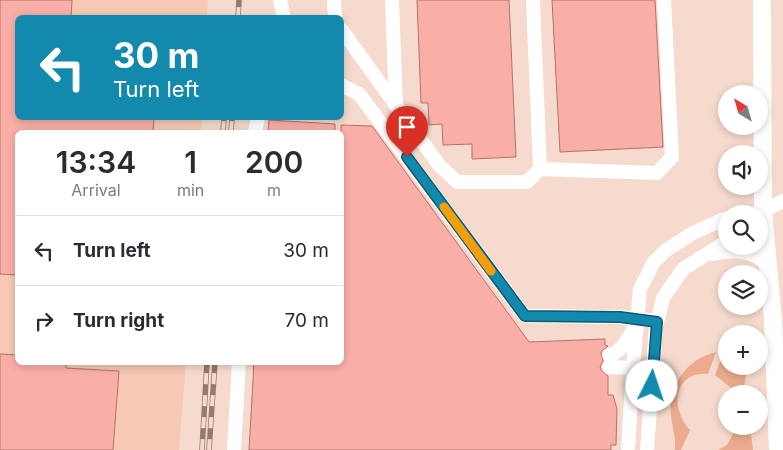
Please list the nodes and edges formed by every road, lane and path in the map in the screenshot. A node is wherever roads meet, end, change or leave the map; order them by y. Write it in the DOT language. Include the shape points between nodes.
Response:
graph roads {
  1 [pos="280,0"];
  2 [pos="334,0"];
  3 [pos="392,0"];
  4 [pos="533,0"];
  5 [pos="664,0"];
  6 [pos="762,0"];
  7 [pos="283,15"];
  8 [pos="336,15"];
  9 [pos="344,33"];
  10 [pos="344,86"];
  11 [pos="396,105"];
  12 [pos="540,169"];
  13 [pos="783,201"];
  14 [pos="760,205"];
  15 [pos="768,208"];
  16 [pos="718,222"];
  17 [pos="718,247"];
  18 [pos="704,255"];
  19 [pos="766,255"];
  20 [pos="768,265"];
  21 [pos="637,321"];
  22 [pos="657,322"];
  23 [pos="239,365"];
  24 [pos="632,367"];
  25 [pos="654,369"];
  26 [pos="234,450"];
  27 [pos="628,450"];
  28 [pos="647,450"];
  29 [pos="778,450"];
  1 -- 7 [label="lane"];
  2 -- 8 [label="lane"];
  3 -- 11 [label="lane"];
  4 -- 12 [label="lane"];
  5 -- 12 [label="lane" via="672,157 656,173"];
  6 -- 14 [label="main road"];
  9 -- 11 [label="lane"];
  10 -- 21 [label="lane" via="359,94 525,316"];
  11 -- 12 [label="lane" via="439,165 457,182 527,182"];
  13 -- 15 [label="lane"];
  16 -- 21 [label="lane" via="665,250 654,262 640,289"];
  17 -- 18 [label="lane"];
  18 -- 20 [label="lane" via="737,251 759,256"];
  18 -- 22 [label="lane" via="683,269 671,284 663,298"];
  19 -- 20 [label="main road"];
  20 -- 29 [label="main road"];
  21 -- 22 [label="lane"];
  21 -- 24 [label="lane"];
  21 -- 24 [label="lane" via="609,361"];
  22 -- 25 [label="lane"];
  23 -- 26 [label="lane"];
  24 -- 25 [label="lane"];
  24 -- 27 [label="lane"];
  25 -- 28 [label="lane"];
}
